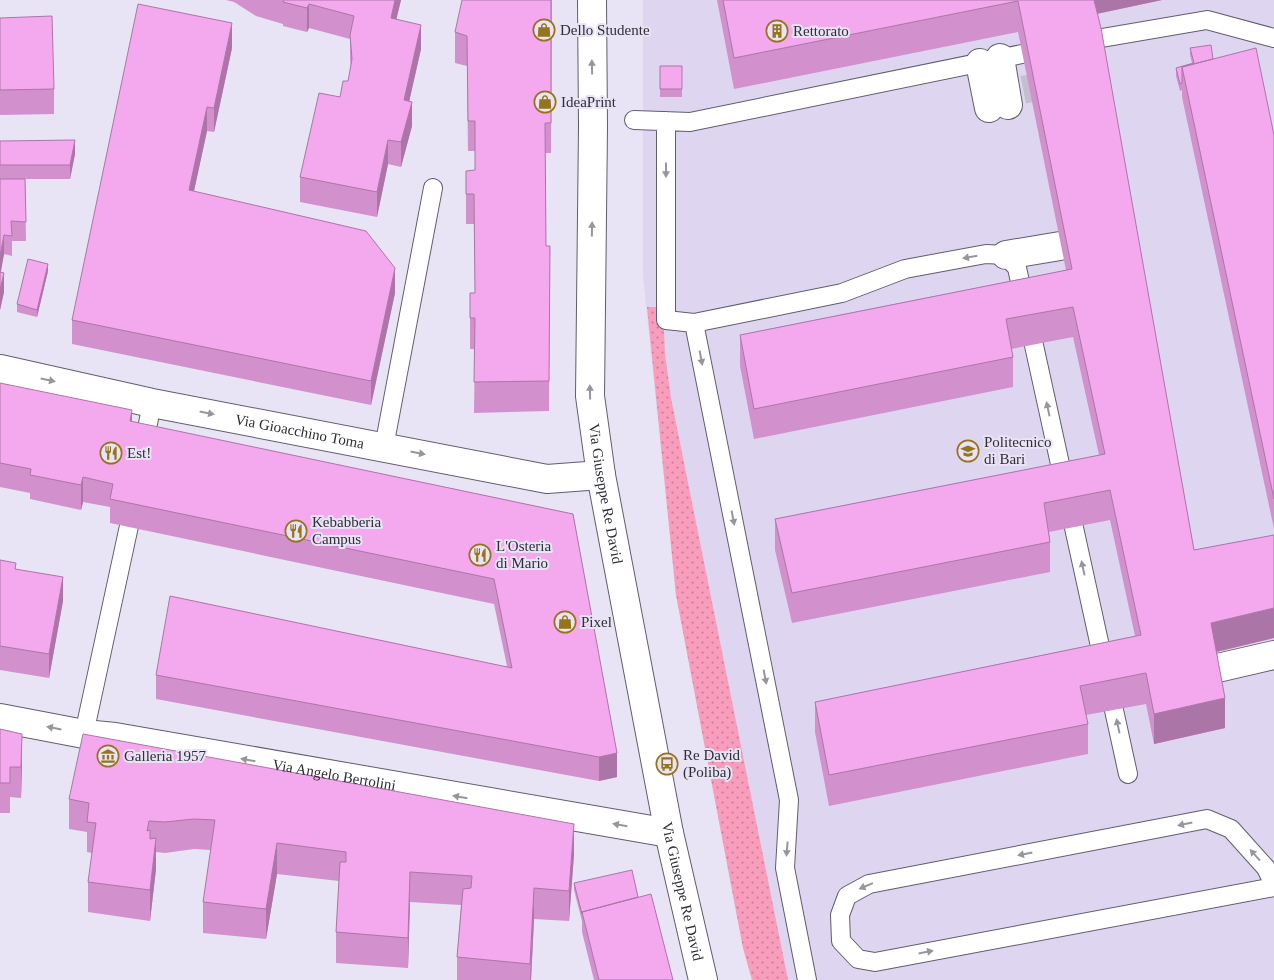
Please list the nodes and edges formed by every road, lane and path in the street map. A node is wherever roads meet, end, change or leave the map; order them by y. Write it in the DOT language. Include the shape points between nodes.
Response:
graph roads {
  1 [pos="592,0"];
  2 [pos="1274,38"];
  3 [pos="1096,39"];
  4 [pos="1017,54"];
  5 [pos="998,106"];
  6 [pos="634,120"];
  7 [pos="666,121"];
  8 [pos="433,188"];
  9 [pos="1060,246"];
  10 [pos="1006,255"];
  11 [pos="694,322"];
  12 [pos="0,369"];
  13 [pos="152,403"];
  14 [pos="144,444"];
  15 [pos="384,447"];
  16 [pos="601,475"];
  17 [pos="129,526"];
  18 [pos="1274,655"];
  19 [pos="1178,657"];
  20 [pos="0,718"];
  21 [pos="84,734"];
  22 [pos="1128,774"];
  23 [pos="668,833"];
  24 [pos="1274,886"];
  25 [pos="703,980"];
  26 [pos="807,980"];
  16 -- 1 [label="street, Via Giuseppe Re David, one-way" via="590,396"];
  2 -- 3 [label="lane" via="1207,20"];
  4 -- 5 [label="street"];
  4 -- 7 [label="lane" via="690,122"];
  6 -- 7 [label="lane"];
  7 -- 11 [label="lane, one-way" via="666,320"];
  8 -- 15 [label="lane"];
  9 -- 10 [label="street"];
  10 -- 11 [label="lane, one-way" via="986,254 905,269 842,293"];
  22 -- 10 [label="lane, one-way" via="1017,268"];
  11 -- 26 [label="lane, one-way" via="789,800 786,868"];
  12 -- 13 [label="street, Via Gioacchino Toma, one-way"];
  13 -- 14 [label="lane"];
  13 -- 15 [label="street, Via Gioacchino Toma, one-way"];
  15 -- 16 [label="street, Via Gioacchino Toma, one-way" via="547,479"];
  16 -- 23 [label="street, Via Giuseppe Re David"];
  17 -- 21 [label="lane"];
  18 -- 19 [label="street" via="1181,676"];
  21 -- 20 [label="street, Via Angelo Bertolini, one-way"];
  23 -- 21 [label="street, Via Angelo Bertolini, one-way"];
  23 -- 25 [label="street, Via Giuseppe Re David"];
  24 -- 24 [label="lane, one-way" via="1266,868 1231,829 1207,819 869,884 847,896 840,915 841,941 858,959 875,962"];
}
